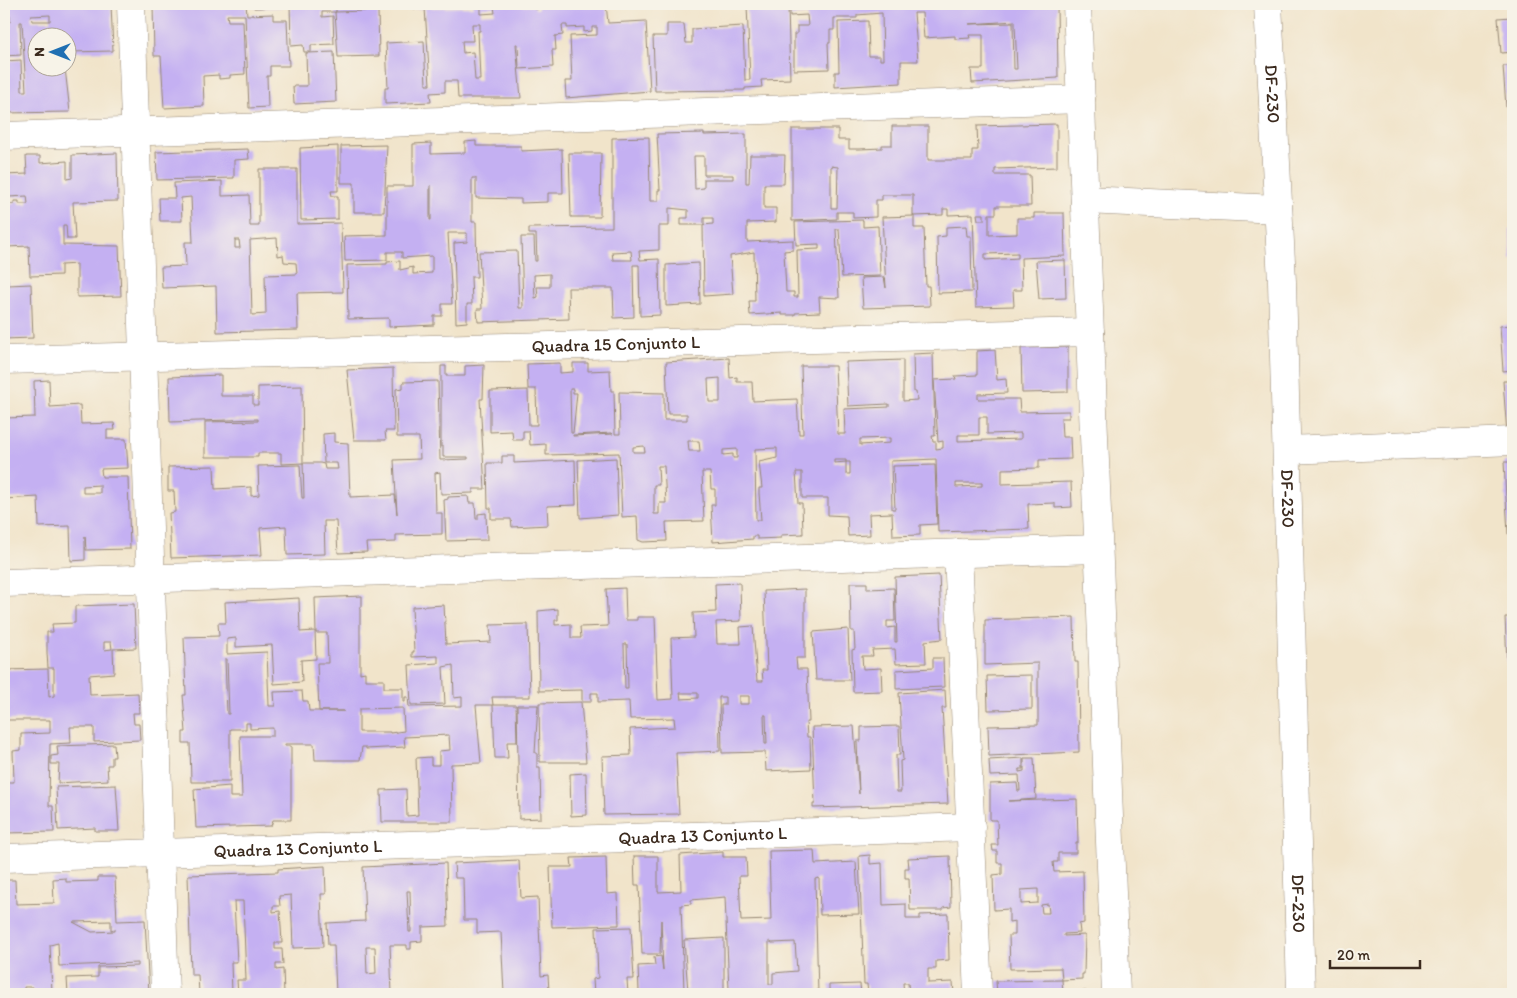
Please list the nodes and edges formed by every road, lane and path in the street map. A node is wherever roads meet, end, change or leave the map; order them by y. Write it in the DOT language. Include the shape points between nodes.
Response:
graph roads {
  1 [pos="131,4"];
  2 [pos="1077,4"];
  3 [pos="1268,4"];
  4 [pos="1081,99"];
  5 [pos="136,132"];
  6 [pos="4,136"];
  7 [pos="1085,200"];
  8 [pos="1278,209"];
  9 [pos="1090,332"];
  10 [pos="144,357"];
  11 [pos="4,360"];
  12 [pos="1513,441"];
  13 [pos="1286,450"];
  14 [pos="1098,549"];
  15 [pos="958,553"];
  16 [pos="151,579"];
  17 [pos="4,583"];
  18 [pos="971,827"];
  19 [pos="160,853"];
  20 [pos="4,858"];
  21 [pos="165,994"];
  22 [pos="978,994"];
  23 [pos="1116,994"];
  24 [pos="1301,994"];
  1 -- 5 [label="street"];
  2 -- 4 [label="street"];
  3 -- 8 [label="street, DF-230 / DF-230"];
  4 -- 5 [label="street"];
  4 -- 7 [label="street"];
  5 -- 6 [label="street"];
  5 -- 10 [label="street"];
  7 -- 8 [label="street"];
  7 -- 9 [label="street"];
  8 -- 13 [label="street, DF-230 / DF-230"];
  9 -- 10 [label="street, Quadra 15 Conjunto L"];
  9 -- 14 [label="street"];
  10 -- 11 [label="street, Quadra 15 Conjunto L"];
  10 -- 16 [label="street"];
  12 -- 13 [label="street"];
  13 -- 24 [label="street, DF-230 / DF-230"];
  14 -- 15 [label="street"];
  14 -- 23 [label="street"];
  15 -- 16 [label="street"];
  15 -- 18 [label="street"];
  16 -- 17 [label="street"];
  16 -- 19 [label="street"];
  18 -- 19 [label="street, Quadra 13 Conjunto L"];
  18 -- 22 [label="street"];
  19 -- 20 [label="street, Quadra 13 Conjunto L"];
  19 -- 21 [label="street"];
}
